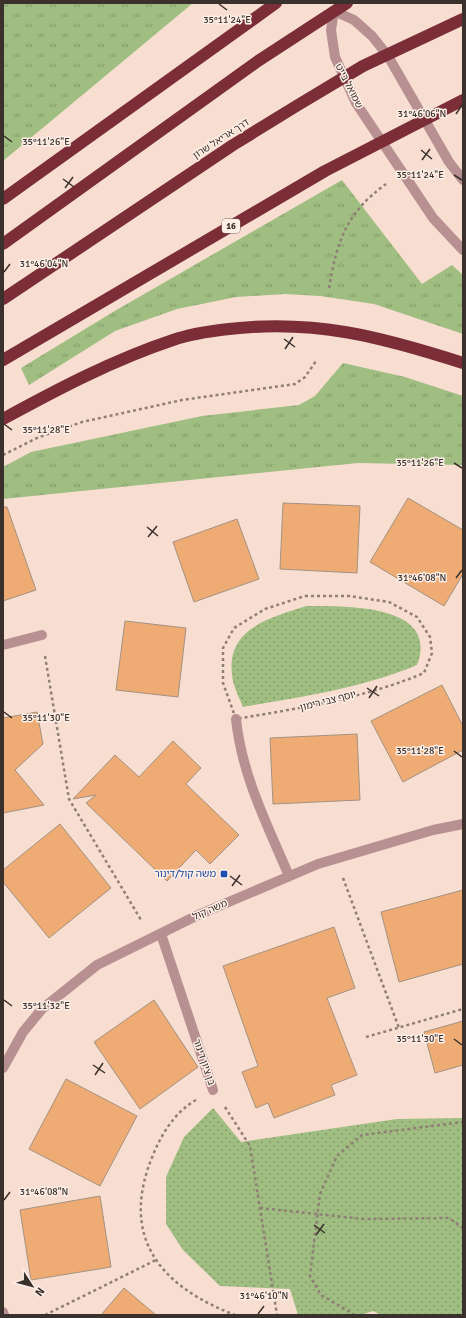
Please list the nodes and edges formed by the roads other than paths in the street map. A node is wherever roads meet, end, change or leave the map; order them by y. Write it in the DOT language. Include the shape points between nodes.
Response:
graph roads {
  1 [pos="276,3"];
  2 [pos="347,3"];
  3 [pos="334,11"];
  4 [pos="463,19"];
  5 [pos="463,100"];
  6 [pos="463,180"];
  7 [pos="3,199"];
  8 [pos="3,243"];
  9 [pos="463,250"];
  10 [pos="3,299"];
  11 [pos="3,360"];
  12 [pos="463,363"];
  13 [pos="3,419"];
  14 [pos="42,634"];
  15 [pos="3,644"];
  16 [pos="236,719"];
  17 [pos="463,824"];
  18 [pos="289,876"];
  19 [pos="156,936"];
  20 [pos="3,1068"];
  21 [pos="213,1090"];
  22 [pos="3,1312"];
  23 [pos="4,1315"];
  1 -- 7 [label="highway"];
  2 -- 3 [label="highway"];
  3 -- 6 [label="street" via="354,20 372,36 388,56 449,162"];
  3 -- 8 [label="highway" via="258,61"];
  3 -- 9 [label="street, שמואל בייט" via="331,30 335,57 356,103 433,218"];
  4 -- 10 [label="highway, דרך אריאל שרון" via="363,66 291,109"];
  5 -- 11 [label="highway, 16" via="324,171"];
  12 -- 13 [label="highway" via="387,340 338,330 296,326 213,331 174,339 118,360"];
  14 -- 15 [label="street"];
  16 -- 18 [label="street" via="246,775"];
  17 -- 18 [label="street, משה קול" via="335,858"];
  18 -- 19 [label="street, משה קול"];
  19 -- 20 [label="street, משה קול" via="97,965 42,1009 23,1032"];
  19 -- 21 [label="street, בן ציון דינור"];
  22 -- 23 [label="street"];
}
